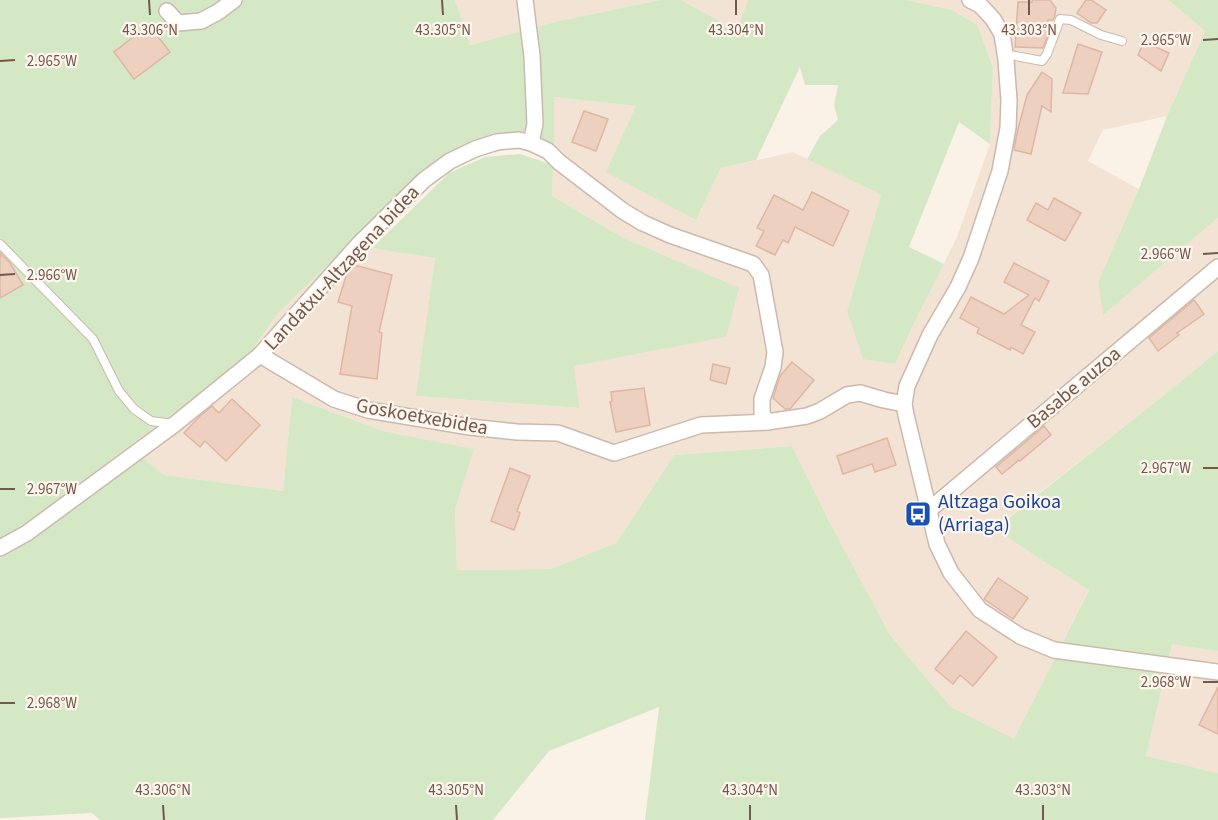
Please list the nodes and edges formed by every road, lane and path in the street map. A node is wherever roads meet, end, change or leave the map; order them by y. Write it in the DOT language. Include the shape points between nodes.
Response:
graph roads {
  1 [pos="234,0"];
  2 [pos="525,0"];
  3 [pos="970,0"];
  4 [pos="167,11"];
  5 [pos="1122,41"];
  6 [pos="1005,54"];
  7 [pos="531,143"];
  8 [pos="0,244"];
  9 [pos="1218,267"];
  10 [pos="260,355"];
  11 [pos="904,404"];
  12 [pos="767,422"];
  13 [pos="175,424"];
  14 [pos="929,510"];
  15 [pos="0,548"];
  16 [pos="1218,672"];
  1 -- 4 [label="street" via="201,21 178,23"];
  2 -- 7 [label="street" via="535,124"];
  3 -- 6 [label="street" via="993,19 1002,34"];
  5 -- 6 [label="lane" via="1060,19 1042,62"];
  6 -- 11 [label="street" via="1008,128 1000,171 970,258 906,386"];
  7 -- 10 [label="street, Landatxu-Altzagena bidea" via="497,142 475,149 424,180 359,244"];
  7 -- 12 [label="street, Landatxu-Altzagena bidea" via="548,151 643,223 753,264 761,275 776,352 762,399 762,414"];
  8 -- 13 [label="lane" via="93,339 119,391 134,409 151,421"];
  9 -- 14 [label="street, Basabe auzoa"];
  10 -- 12 [label="street, Goskoetxebidea" via="334,399 368,410 470,427 558,433 614,453 701,425"];
  10 -- 13 [label="street"];
  11 -- 12 [label="street, Goskoetxebidea" via="860,393 847,395 807,416"];
  11 -- 14 [label="street"];
  13 -- 15 [label="street" via="27,533"];
  14 -- 16 [label="street" via="937,543 951,573 980,610 1020,636 1054,650"];
}
